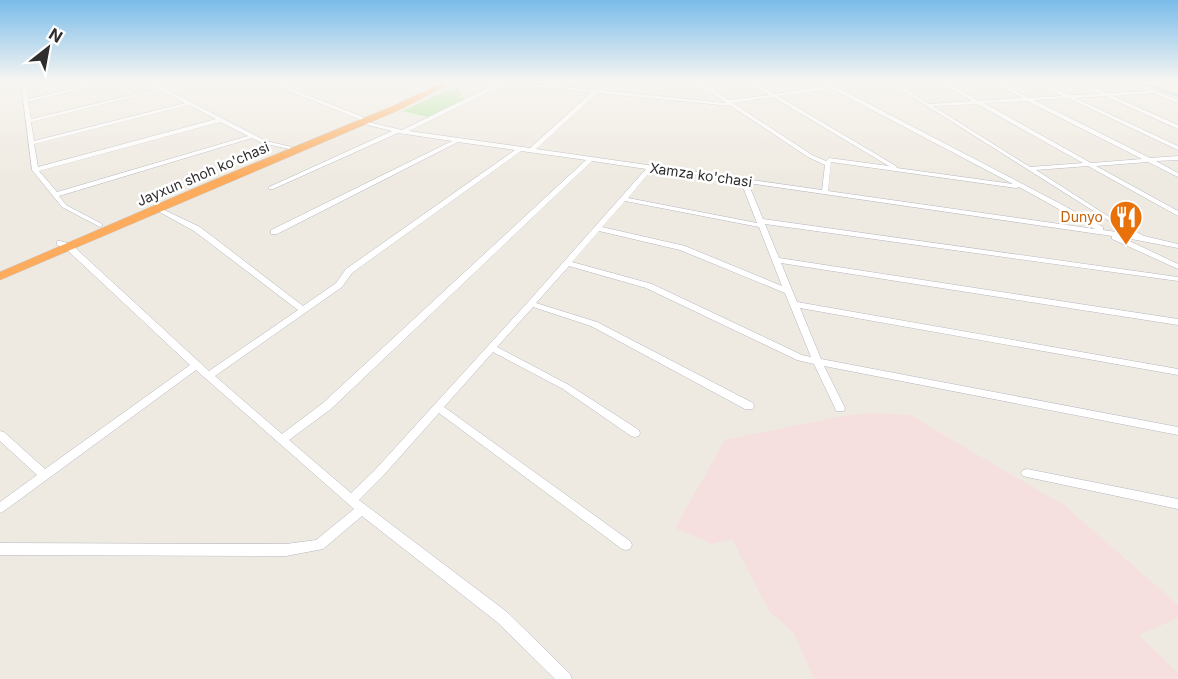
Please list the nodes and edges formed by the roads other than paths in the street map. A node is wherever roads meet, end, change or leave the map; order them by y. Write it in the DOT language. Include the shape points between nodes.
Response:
graph roads {
  1 [pos="27,114"];
  2 [pos="59,114"];
  3 [pos="150,114"];
  4 [pos="208,114"];
  5 [pos="346,114"];
  6 [pos="375,114"];
  7 [pos="376,114"];
  8 [pos="437,114"];
  9 [pos="571,114"];
  10 [pos="746,114"];
  11 [pos="804,114"];
  12 [pos="884,114"];
  13 [pos="941,114"];
  14 [pos="999,114"];
  15 [pos="1058,114"];
  16 [pos="1104,114"];
  17 [pos="1149,114"];
  18 [pos="220,120"];
  19 [pos="361,120"];
  20 [pos="28,121"];
  21 [pos="1178,127"];
  22 [pos="400,131"];
  23 [pos="253,136"];
  24 [pos="457,139"];
  25 [pos="31,143"];
  26 [pos="289,147"];
  27 [pos="521,148"];
  28 [pos="1178,148"];
  29 [pos="532,150"];
  30 [pos="1178,158"];
  31 [pos="590,159"];
  32 [pos="1148,160"];
  33 [pos="828,164"];
  34 [pos="1090,164"];
  35 [pos="651,167"];
  36 [pos="1029,169"];
  37 [pos="35,170"];
  38 [pos="898,170"];
  39 [pos="1178,175"];
  40 [pos="744,181"];
  41 [pos="1024,187"];
  42 [pos="271,188"];
  43 [pos="825,193"];
  44 [pos="55,195"];
  45 [pos="623,199"];
  46 [pos="156,208"];
  47 [pos="1178,214"];
  48 [pos="762,223"];
  49 [pos="100,225"];
  50 [pos="597,228"];
  51 [pos="274,232"];
  52 [pos="1109,234"];
  53 [pos="1142,237"];
  54 [pos="64,245"];
  55 [pos="1178,246"];
  56 [pos="776,260"];
  57 [pos="567,263"];
  58 [pos="1178,267"];
  59 [pos="0,269"];
  60 [pos="0,276"];
  61 [pos="1178,279"];
  62 [pos="788,291"];
  63 [pos="531,304"];
  64 [pos="793,304"];
  65 [pos="303,310"];
  66 [pos="1178,322"];
  67 [pos="492,348"];
  68 [pos="817,361"];
  69 [pos="196,365"];
  70 [pos="1178,372"];
  71 [pos="209,376"];
  72 [pos="749,406"];
  73 [pos="437,407"];
  74 [pos="840,408"];
  75 [pos="1178,431"];
  76 [pos="635,434"];
  77 [pos="0,435"];
  78 [pos="282,440"];
  79 [pos="1027,473"];
  80 [pos="45,475"];
  81 [pos="351,500"];
  82 [pos="1178,504"];
  83 [pos="0,508"];
  84 [pos="362,509"];
  85 [pos="626,544"];
  86 [pos="0,549"];
  87 [pos="565,679"];
  1 -- 20 [label="street"];
  2 -- 20 [label="street"];
  3 -- 25 [label="street"];
  4 -- 18 [label="street"];
  5 -- 19 [label="street, Xamza ko'chasi"];
  6 -- 19 [label="highway, Jayxun shoh ko'chasi"];
  7 -- 19 [label="highway, Jayxun shoh ko'chasi"];
  8 -- 22 [label="street"];
  9 -- 29 [label="street"];
  10 -- 33 [label="street"];
  11 -- 38 [label="street"];
  12 -- 41 [label="street"];
  13 -- 36 [label="street"];
  14 -- 34 [label="street"];
  15 -- 32 [label="street"];
  16 -- 28 [label="street"];
  17 -- 21 [label="street"];
  18 -- 23 [label="street"];
  18 -- 37 [label="street"];
  19 -- 22 [label="street, Xamza ko'chasi"];
  19 -- 26 [label="highway, Jayxun shoh ko'chasi"];
  19 -- 46 [label="highway, Jayxun shoh ko'chasi"];
  20 -- 25 [label="street"];
  22 -- 24 [label="street, Xamza ko'chasi"];
  22 -- 42 [label="street"];
  23 -- 26 [label="street"];
  23 -- 44 [label="street"];
  24 -- 27 [label="street, Xamza ko'chasi"];
  24 -- 51 [label="street"];
  25 -- 37 [label="street"];
  26 -- 49 [label="highway, Jayxun shoh ko'chasi"];
  27 -- 29 [label="street, Xamza ko'chasi"];
  27 -- 65 [label="street" via="358,265 339,285"];
  29 -- 31 [label="street, Xamza ko'chasi"];
  30 -- 32 [label="street"];
  31 -- 35 [label="street, Xamza ko'chasi"];
  31 -- 78 [label="street" via="327,406"];
  32 -- 34 [label="street"];
  32 -- 39 [label="street"];
  33 -- 38 [label="street" via="830,160"];
  33 -- 43 [label="street"];
  34 -- 36 [label="street"];
  34 -- 47 [label="street"];
  35 -- 40 [label="street, Xamza ko'chasi"];
  35 -- 45 [label="street"];
  36 -- 53 [label="street"];
  37 -- 44 [label="street"];
  38 -- 41 [label="street"];
  40 -- 43 [label="street, Xamza ko'chasi"];
  40 -- 48 [label="street"];
  41 -- 52 [label="street"];
  43 -- 52 [label="street, Xamza ko'chasi"];
  44 -- 49 [label="street" via="64,206"];
  45 -- 48 [label="street"];
  45 -- 50 [label="street"];
  46 -- 54 [label="highway, Jayxun shoh ko'chasi"];
  46 -- 65 [label="street" via="197,229"];
  48 -- 56 [label="street"];
  48 -- 61 [label="street"];
  49 -- 54 [label="highway, Jayxun shoh ko'chasi"];
  50 -- 57 [label="street"];
  50 -- 62 [label="street" via="682,248"];
  52 -- 53 [label="street, Xamza ko'chasi"];
  52 -- 58 [label="street"];
  53 -- 55 [label="street"];
  54 -- 59 [label="highway, Jayxun shoh ko'chasi"];
  54 -- 60 [label="highway, Jayxun shoh ko'chasi"];
  54 -- 69 [label="street"];
  56 -- 62 [label="street"];
  56 -- 66 [label="street"];
  57 -- 63 [label="street"];
  57 -- 68 [label="street" via="649,286 800,358"];
  62 -- 64 [label="street"];
  63 -- 67 [label="street"];
  63 -- 72 [label="street" via="594,324"];
  64 -- 68 [label="street"];
  64 -- 70 [label="street"];
  65 -- 71 [label="street"];
  67 -- 73 [label="street"];
  67 -- 76 [label="street" via="566,387"];
  68 -- 74 [label="street"];
  68 -- 75 [label="street"];
  69 -- 71 [label="street"];
  69 -- 80 [label="street"];
  71 -- 78 [label="street"];
  73 -- 81 [label="street"];
  73 -- 85 [label="street"];
  77 -- 80 [label="street"];
  78 -- 81 [label="street"];
  79 -- 82 [label="street"];
  80 -- 83 [label="street"];
  81 -- 84 [label="street"];
  84 -- 86 [label="street" via="319,545 286,550"];
  84 -- 87 [label="street" via="502,617"];
}
